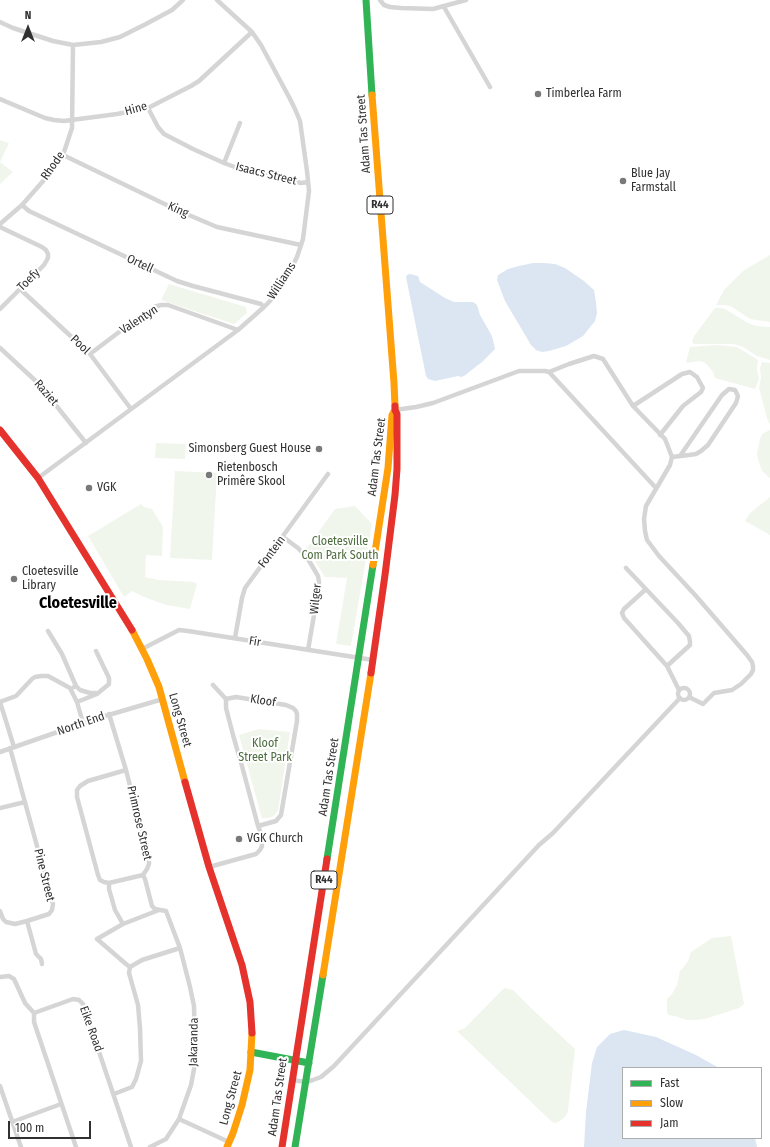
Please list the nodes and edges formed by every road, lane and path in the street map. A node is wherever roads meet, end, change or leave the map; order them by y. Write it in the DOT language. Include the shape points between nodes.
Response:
graph roads {
  1 [pos="183,0"];
  2 [pos="217,0"];
  3 [pos="366,0"];
  4 [pos="380,0"];
  5 [pos="466,0"];
  6 [pos="444,6"];
  7 [pos="0,22"];
  8 [pos="252,32"];
  9 [pos="73,45"];
  10 [pos="490,87"];
  11 [pos="0,99"];
  12 [pos="148,108"];
  13 [pos="71,121"];
  14 [pos="240,123"];
  15 [pos="63,155"];
  16 [pos="224,163"];
  17 [pos="308,182"];
  18 [pos="22,205"];
  19 [pos="0,224"];
  20 [pos="0,227"];
  21 [pos="301,245"];
  22 [pos="20,289"];
  23 [pos="264,307"];
  24 [pos="0,309"];
  25 [pos="238,330"];
  26 [pos="0,348"];
  27 [pos="90,354"];
  28 [pos="549,372"];
  29 [pos="633,406"];
  30 [pos="131,409"];
  31 [pos="395,410"];
  32 [pos="0,430"];
  33 [pos="660,435"];
  34 [pos="3,440"];
  35 [pos="86,443"];
  36 [pos="680,456"];
  37 [pos="672,457"];
  38 [pos="328,474"];
  39 [pos="38,478"];
  40 [pos="656,488"];
  41 [pos="283,537"];
  42 [pos="626,568"];
  43 [pos="645,590"];
  44 [pos="48,631"];
  45 [pos="235,638"];
  46 [pos="142,649"];
  47 [pos="308,650"];
  48 [pos="96,652"];
  49 [pos="358,658"];
  50 [pos="373,660"];
  51 [pos="667,666"];
  52 [pos="213,685"];
  53 [pos="76,686"];
  54 [pos="70,688"];
  55 [pos="679,690"];
  56 [pos="97,694"];
  57 [pos="689,697"];
  58 [pos="680,698"];
  59 [pos="163,699"];
  60 [pos="226,699"];
  61 [pos="0,702"];
  62 [pos="77,702"];
  63 [pos="109,714"];
  64 [pos="83,723"];
  65 [pos="12,747"];
  66 [pos="0,752"];
  67 [pos="126,770"];
  68 [pos="25,802"];
  69 [pos="0,808"];
  70 [pos="258,826"];
  71 [pos="209,867"];
  72 [pos="142,875"];
  73 [pos="109,884"];
  74 [pos="160,910"];
  75 [pos="0,911"];
  76 [pos="28,921"];
  77 [pos="123,924"];
  78 [pos="180,948"];
  79 [pos="42,964"];
  80 [pos="130,967"];
  81 [pos="0,977"];
  82 [pos="34,1013"];
  83 [pos="251,1052"];
  84 [pos="295,1060"];
  85 [pos="309,1063"];
  86 [pos="292,1080"];
  87 [pos="306,1082"];
  88 [pos="0,1086"];
  89 [pos="114,1094"];
  90 [pos="61,1104"];
  91 [pos="179,1119"];
  92 [pos="12,1122"];
  93 [pos="21,1145"];
  94 [pos="228,1145"];
  95 [pos="15,1147"];
  96 [pos="76,1147"];
  97 [pos="131,1147"];
  98 [pos="150,1147"];
  99 [pos="282,1147"];
  100 [pos="295,1147"];
  1 -- 9 [label="street" via="172,10 120,36 102,42"];
  2 -- 8 [label="street, Williams"];
  3 -- 31 [label="main road, Adam Tas Street / R44"];
  4 -- 6 [label="street" via="390,7 433,9"];
  5 -- 6 [label="street"];
  6 -- 10 [label="street"];
  7 -- 9 [label="street" via="53,41"];
  8 -- 12 [label="street, Hine" via="199,81"];
  8 -- 17 [label="street, Williams" via="271,62 300,121"];
  9 -- 13 [label="street, Rhode"];
  11 -- 13 [label="street, Hine" via="44,118"];
  12 -- 13 [label="street, Hine"];
  12 -- 16 [label="street, Isaacs Street" via="164,134"];
  13 -- 15 [label="street, Rhode" via="72,128"];
  14 -- 16 [label="street, Isaacs Street"];
  15 -- 18 [label="street, Rhode"];
  15 -- 21 [label="street, King" via="217,227"];
  16 -- 17 [label="street, Isaacs Street" via="256,173 301,183"];
  17 -- 21 [label="street, Williams"];
  18 -- 19 [label="street, Rhode"];
  18 -- 23 [label="street, Ortell" via="177,281 261,304"];
  20 -- 22 [label="street, Toefy" via="42,247 48,254 46,262"];
  21 -- 23 [label="street, Williams" via="287,277"];
  22 -- 24 [label="street, Toefy"];
  22 -- 27 [label="street, Pool"];
  23 -- 25 [label="street, Williams"];
  25 -- 27 [label="street, Valentyn" via="160,305"];
  25 -- 30 [label="street, Williams"];
  26 -- 35 [label="street, Raziet" via="39,384"];
  27 -- 30 [label="street, Pool"];
  28 -- 29 [label="street" via="594,356 603,359"];
  28 -- 31 [label="street" via="519,371 433,403"];
  28 -- 40 [label="street"];
  29 -- 33 [label="street"];
  29 -- 33 [label="street" via="682,374 690,372 697,377 702,386 701,392 684,406"];
  30 -- 35 [label="street, Williams"];
  31 -- 49 [label="main road, Adam Tas Street / R44" via="392,415 386,475"];
  31 -- 50 [label="main road, Adam Tas Street / R44" via="395,495"];
  32 -- 34 [label="main road, Long Street"];
  33 -- 37 [label="street" via="665,439"];
  34 -- 39 [label="main road, Long Street"];
  35 -- 39 [label="street, Williams"];
  36 -- 36 [label="street" via="696,454 708,445 736,403 738,396 735,390 729,389 722,395"];
  36 -- 37 [label="street"];
  37 -- 40 [label="street"];
  38 -- 41 [label="street, Fontein"];
  39 -- 46 [label="main road, Long Street"];
  40 -- 57 [label="street" via="646,506 644,520 647,540 747,655 753,666 751,674 732,690 714,693 703,704"];
  41 -- 45 [label="street, Fontein" via="245,588"];
  41 -- 47 [label="street, Wilger" via="308,559 318,576 318,592"];
  42 -- 43 [label="street"];
  43 -- 51 [label="street" via="622,613"];
  43 -- 51 [label="street" via="689,636 690,645"];
  44 -- 53 [label="street" via="62,654"];
  45 -- 46 [label="street, Fir" via="179,630"];
  45 -- 47 [label="street, Fir"];
  46 -- 59 [label="main road, Long Street"];
  47 -- 49 [label="street, Fir"];
  48 -- 56 [label="street" via="110,682"];
  49 -- 50 [label="street, Fir"];
  49 -- 84 [label="main road, Adam Tas Street / R44"];
  50 -- 85 [label="main road, Adam Tas Street / R44"];
  51 -- 55 [label="street"];
  52 -- 60 [label="street"];
  53 -- 54 [label="street"];
  53 -- 56 [label="street" via="80,690"];
  54 -- 61 [label="street" via="48,676 40,676 32,679 16,696"];
  54 -- 62 [label="street"];
  55 -- 57 [label="street" via="688,690"];
  55 -- 58 [label="street"];
  56 -- 62 [label="street"];
  57 -- 58 [label="street" via="683,700"];
  58 -- 87 [label="street" via="539,845 334,1066 321,1077"];
  59 -- 63 [label="street, North End"];
  59 -- 71 [label="main road, Long Street"];
  60 -- 70 [label="street" via="226,708"];
  60 -- 70 [label="street, Kloof" via="286,705 293,708 297,714 281,815 276,821"];
  61 -- 65 [label="street, Pine Street"];
  62 -- 64 [label="street"];
  63 -- 64 [label="street, North End"];
  63 -- 67 [label="street, Primrose Street"];
  64 -- 65 [label="street, North End"];
  65 -- 66 [label="street, North End"];
  65 -- 68 [label="street, Pine Street"];
  67 -- 72 [label="street, Primrose Street" via="149,860"];
  67 -- 73 [label="street, Primrose Street" via="88,781 77,790 98,875 100,880"];
  68 -- 69 [label="street"];
  68 -- 76 [label="street, Pine Street" via="53,904 49,914"];
  70 -- 71 [label="street" via="262,846 256,854"];
  71 -- 83 [label="main road, Long Street" via="242,965 250,1002"];
  72 -- 73 [label="street, Primrose Street"];
  72 -- 74 [label="street, Primrose Street" via="152,906"];
  73 -- 77 [label="street" via="115,910"];
  74 -- 77 [label="street"];
  74 -- 78 [label="street, Jakaranda" via="166,911"];
  75 -- 76 [label="street, Pine Street" via="6,922 15,924"];
  76 -- 79 [label="street" via="36,954"];
  77 -- 80 [label="street" via="97,939"];
  78 -- 80 [label="street" via="142,960"];
  78 -- 91 [label="street, Jakaranda" via="193,1000 196,1050 191,1085"];
  80 -- 89 [label="street" via="129,973 138,1006 141,1061 132,1087"];
  81 -- 82 [label="street" via="9,976 14,979"];
  82 -- 89 [label="street, Eike Road" via="70,1000 81,1001"];
  82 -- 90 [label="street" via="34,1022"];
  83 -- 84 [label="main road"];
  83 -- 94 [label="main road, Long Street" via="244,1099"];
  84 -- 85 [label="main road"];
  84 -- 86 [label="main road, Adam Tas Street / R44"];
  85 -- 87 [label="main road, Adam Tas Street / R44"];
  86 -- 87 [label="street"];
  86 -- 99 [label="main road, Adam Tas Street / R44"];
  87 -- 100 [label="main road, Adam Tas Street / R44"];
  88 -- 92 [label="street"];
  89 -- 97 [label="street, Eike Road"];
  90 -- 92 [label="street"];
  90 -- 96 [label="street"];
  91 -- 94 [label="street"];
  91 -- 98 [label="street, Jakaranda" via="166,1139"];
  92 -- 93 [label="street"];
  93 -- 95 [label="street"];
}
